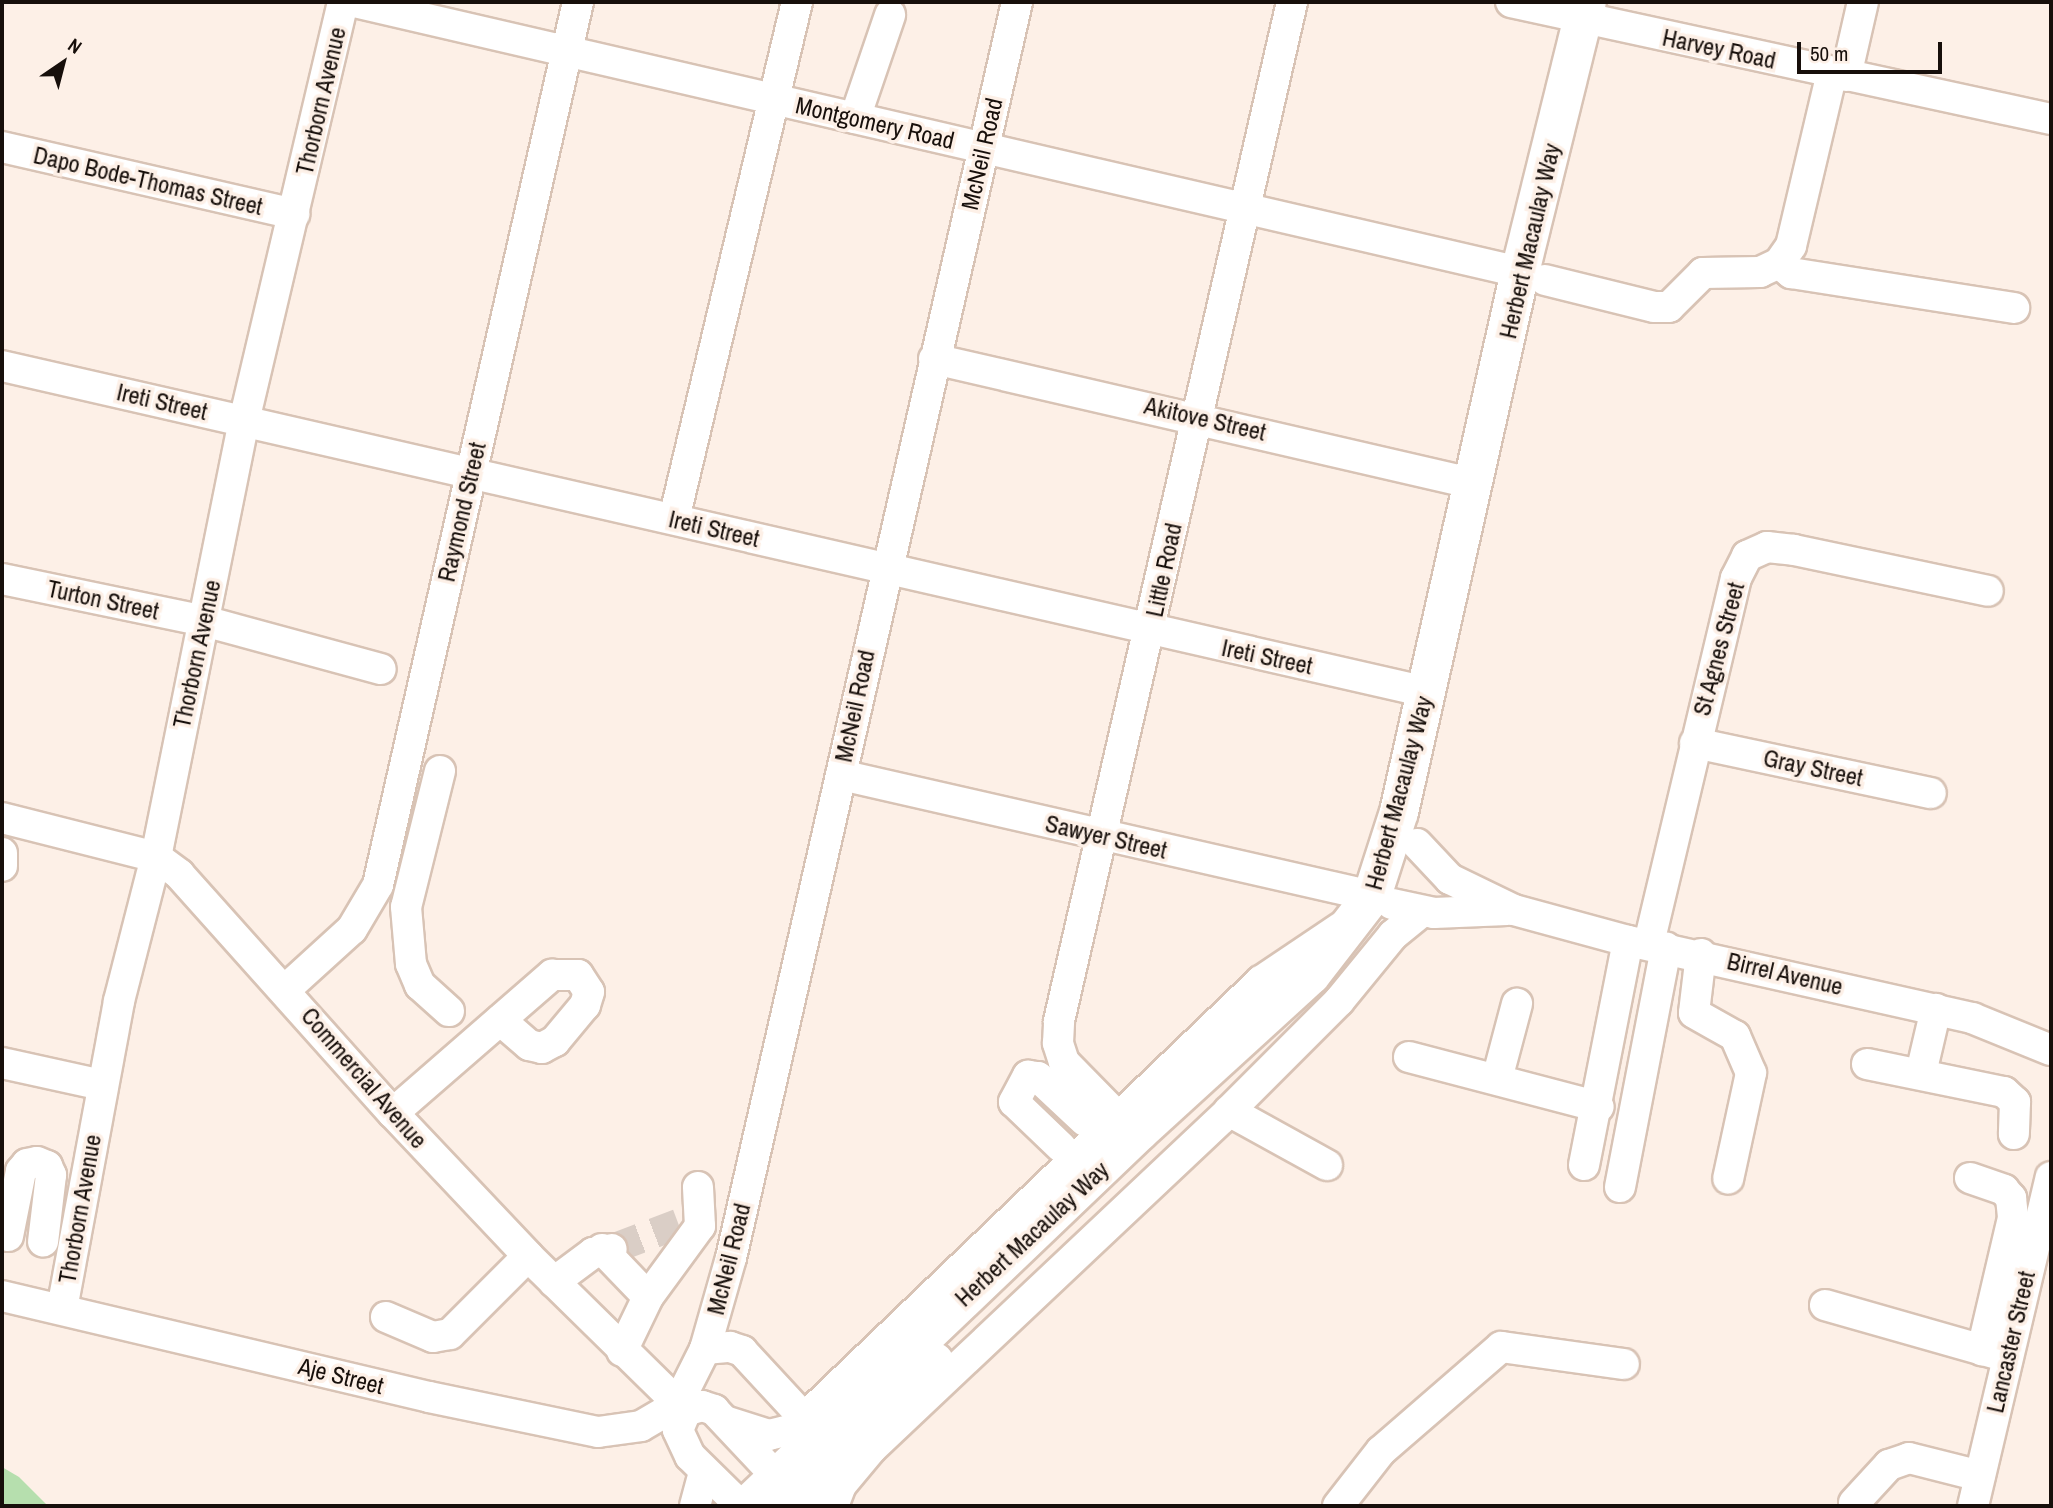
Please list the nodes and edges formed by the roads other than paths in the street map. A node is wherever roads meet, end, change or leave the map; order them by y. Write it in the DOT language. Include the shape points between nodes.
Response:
graph roads {
  1 [pos="344,2"];
  2 [pos="354,2"];
  3 [pos="578,2"];
  4 [pos="797,2"];
  5 [pos="1017,2"];
  6 [pos="1292,2"];
  7 [pos="1511,2"];
  8 [pos="1863,2"];
  9 [pos="1598,12"];
  10 [pos="890,15"];
  11 [pos="565,54"];
  12 [pos="1839,75"];
  13 [pos="772,100"];
  14 [pos="855,118"];
  15 [pos="2051,118"];
  16 [pos="2,147"];
  17 [pos="983,148"];
  18 [pos="1244,207"];
  19 [pos="294,214"];
  20 [pos="1779,263"];
  21 [pos="1532,276"];
  22 [pos="2014,308"];
  23 [pos="934,359"];
  24 [pos="2,366"];
  25 [pos="1197,417"];
  26 [pos="244,421"];
  27 [pos="472,471"];
  28 [pos="1475,484"];
  29 [pos="674,520"];
  30 [pos="886,568"];
  31 [pos="2,579"];
  32 [pos="1988,592"];
  33 [pos="204,621"];
  34 [pos="1152,631"];
  35 [pos="381,669"];
  36 [pos="1427,692"];
  37 [pos="1695,743"];
  38 [pos="440,771"];
  39 [pos="841,775"];
  40 [pos="1931,793"];
  41 [pos="2,818"];
  42 [pos="1103,836"];
  43 [pos="1417,844"];
  44 [pos="2,855"];
  45 [pos="156,857"];
  46 [pos="2,866"];
  47 [pos="370,904"];
  48 [pos="406,907"];
  49 [pos="1514,910"];
  50 [pos="1387,913"];
  51 [pos="1648,944"];
  52 [pos="1701,954"];
  53 [pos="286,989"];
  54 [pos="1517,1004"];
  55 [pos="1936,1009"];
  56 [pos="449,1011"];
  57 [pos="500,1020"];
  58 [pos="2051,1050"];
  59 [pos="1409,1057"];
  60 [pos="2,1063"];
  61 [pos="1867,1064"];
  62 [pos="1921,1073"];
  63 [pos="1497,1079"];
  64 [pos="102,1085"];
  65 [pos="1599,1107"];
  66 [pos="1229,1111"];
  67 [pos="393,1113"];
  68 [pos="1103,1123"];
  69 [pos="2014,1134"];
  70 [pos="1065,1155"];
  71 [pos="1327,1165"];
  72 [pos="1584,1165"];
  73 [pos="2051,1177"];
  74 [pos="1970,1178"];
  75 [pos="1728,1179"];
  76 [pos="698,1187"];
  77 [pos="1620,1187"];
  78 [pos="689,1225"];
  79 [pos="5,1237"];
  80 [pos="43,1242"];
  81 [pos="74,1243"];
  82 [pos="528,1256"];
  83 [pos="731,1258"];
  84 [pos="554,1282"];
  85 [pos="2,1296"];
  86 [pos="648,1297"];
  87 [pos="1825,1305"];
  88 [pos="62,1309"];
  89 [pos="386,1317"];
  90 [pos="705,1349"];
  91 [pos="622,1350"];
  92 [pos="1994,1353"];
  93 [pos="1624,1364"];
  94 [pos="681,1408"];
  95 [pos="804,1418"];
  96 [pos="728,1422"];
  97 [pos="704,1472"];
  98 [pos="1980,1476"];
  99 [pos="802,1499"];
  100 [pos="1854,1503"];
  101 [pos="695,1506"];
  102 [pos="741,1506"];
  103 [pos="747,1506"];
  104 [pos="1338,1506"];
  105 [pos="1973,1506"];
  1 -- 19 [label="street, Thorborn Avenue"];
  2 -- 11 [label="street, Montgomery Road"];
  3 -- 11 [label="street, Raymond Street"];
  4 -- 13 [label="street"];
  5 -- 17 [label="street, McNeil Road"];
  6 -- 18 [label="street, Little Road"];
  7 -- 9 [label="street, Harvey Road"];
  8 -- 12 [label="street"];
  9 -- 12 [label="street, Harvey Road"];
  9 -- 21 [label="highway, Herbert Macaulay Way"];
  10 -- 14 [label="street"];
  11 -- 13 [label="street, Montgomery Road"];
  11 -- 27 [label="street, Raymond Street"];
  12 -- 15 [label="street, Harvey Road"];
  12 -- 20 [label="street" via="1791,246"];
  13 -- 14 [label="street, Montgomery Road"];
  13 -- 29 [label="street"];
  14 -- 17 [label="street, Montgomery Road"];
  16 -- 19 [label="street, Dapo Bode-Thomas Street"];
  17 -- 18 [label="street, Montgomery Road"];
  17 -- 23 [label="street, McNeil Road"];
  18 -- 21 [label="street, Montgomery Road"];
  18 -- 25 [label="street, Little Road"];
  19 -- 26 [label="street, Thorborn Avenue"];
  20 -- 21 [label="street, Montgomery Road" via="1760,272 1703,273 1669,307"];
  20 -- 22 [label="street" via="1791,273"];
  21 -- 28 [label="highway, Herbert Macaulay Way"];
  21 -- 43 [label="highway, Herbert Macaulay Way"];
  23 -- 25 [label="street, Akitove Street"];
  23 -- 30 [label="street, McNeil Road"];
  24 -- 26 [label="street, Ireti Street"];
  25 -- 28 [label="street, Akitove Street"];
  25 -- 34 [label="street, Little Road"];
  26 -- 27 [label="street, Ireti Street"];
  26 -- 33 [label="street, Thorborn Avenue"];
  27 -- 29 [label="street, Ireti Street"];
  27 -- 47 [label="street, Raymond Street" via="401,790"];
  28 -- 36 [label="highway, Herbert Macaulay Way"];
  29 -- 30 [label="street, Ireti Street"];
  30 -- 34 [label="street, Ireti Street"];
  30 -- 39 [label="street, McNeil Road"];
  31 -- 33 [label="street, Turton Street"];
  32 -- 37 [label="street, St Agnes Street" via="1794,550 1767,547 1747,556 1736,578"];
  33 -- 35 [label="street, Turton Street"];
  33 -- 45 [label="street, Thorborn Avenue"];
  34 -- 36 [label="street, Ireti Street"];
  34 -- 42 [label="street, Little Road"];
  36 -- 50 [label="highway, Herbert Macaulay Way" via="1399,812"];
  37 -- 40 [label="street, Gray Street"];
  37 -- 51 [label="street, St Agnes Street"];
  38 -- 48 [label="street"];
  39 -- 42 [label="street, Sawyer Street"];
  39 -- 83 [label="street, McNeil Road"];
  41 -- 45 [label="street, Commercial Avenue"];
  42 -- 50 [label="street, Sawyer Street"];
  42 -- 68 [label="street, Little Road" via="1059,1021 1058,1043 1064,1062 1089,1072"];
  43 -- 49 [label="street" via="1450,879"];
  43 -- 50 [label="highway, Herbert Macaulay Way"];
  44 -- 46 [label="street"];
  45 -- 53 [label="street, Commercial Avenue" via="179,874"];
  45 -- 64 [label="street, Thorborn Avenue"];
  47 -- 48 [label="street"];
  47 -- 53 [label="street, Raymond Street" via="352,929"];
  48 -- 56 [label="street" via="411,964 421,985"];
  49 -- 50 [label="street, Sawyer Street"];
  49 -- 51 [label="street, Birrel Avenue"];
  50 -- 66 [label="street" via="1339,1001"];
  50 -- 68 [label="street" via="1271,973"];
  50 -- 99 [label="highway, Herbert Macaulay Way" via="1311,975 1140,1131"];
  51 -- 52 [label="street, Birrel Avenue"];
  51 -- 65 [label="street"];
  51 -- 77 [label="street"];
  52 -- 55 [label="street, Birrel Avenue"];
  52 -- 75 [label="street" via="1694,1013 1735,1036 1751,1073"];
  53 -- 67 [label="street, Commercial Avenue"];
  54 -- 63 [label="street"];
  55 -- 58 [label="street, Birrel Avenue" via="1972,1018"];
  55 -- 62 [label="street"];
  57 -- 67 [label="street"];
  59 -- 63 [label="street"];
  60 -- 64 [label="street"];
  61 -- 62 [label="street"];
  62 -- 69 [label="street" via="2004,1092 2015,1102"];
  63 -- 65 [label="street"];
  64 -- 81 [label="street, Thorborn Avenue"];
  65 -- 72 [label="street"];
  66 -- 71 [label="street"];
  66 -- 99 [label="street" via="872,1448 841,1485"];
  67 -- 82 [label="street, Commercial Avenue"];
  68 -- 70 [label="street"];
  68 -- 70 [label="street" via="1038,1077 1028,1076 1014,1102"];
  70 -- 95 [label="street"];
  73 -- 92 [label="street, Lancaster Street"];
  74 -- 92 [label="street" via="2004,1190 2011,1198 2013,1218"];
  76 -- 78 [label="street"];
  78 -- 83 [label="street"];
  78 -- 86 [label="street"];
  79 -- 80 [label="street"];
  79 -- 80 [label="street" via="22,1171 37,1162 47,1166 51,1175"];
  80 -- 81 [label="street"];
  81 -- 88 [label="street, Thorborn Avenue"];
  82 -- 84 [label="street, Commercial Avenue"];
  82 -- 89 [label="street" via="450,1334 433,1337"];
  83 -- 90 [label="street, McNeil Road"];
  84 -- 86 [label="street" via="607,1249"];
  84 -- 91 [label="street, Commercial Avenue"];
  85 -- 88 [label="street, Aje Street"];
  86 -- 91 [label="street"];
  87 -- 92 [label="street"];
  88 -- 94 [label="street, Aje Street" via="429,1397 598,1432 641,1426"];
  90 -- 94 [label="street, McNeil Road"];
  90 -- 95 [label="street" via="742,1351"];
  91 -- 94 [label="street, Commercial Avenue"];
  92 -- 98 [label="street, Lancaster Street"];
  93 -- 104 [label="street" via="1501,1347 1381,1451"];
  94 -- 96 [label="street" via="702,1406"];
  94 -- 97 [label="street" via="678,1430"];
  95 -- 96 [label="street" via="793,1429 769,1435"];
  96 -- 99 [label="street"];
  97 -- 101 [label="street"];
  97 -- 102 [label="street"];
  98 -- 100 [label="street" via="1909,1458 1889,1465"];
  98 -- 105 [label="street, Lancaster Street"];
  99 -- 103 [label="highway, Herbert Macaulay Way"];
}
